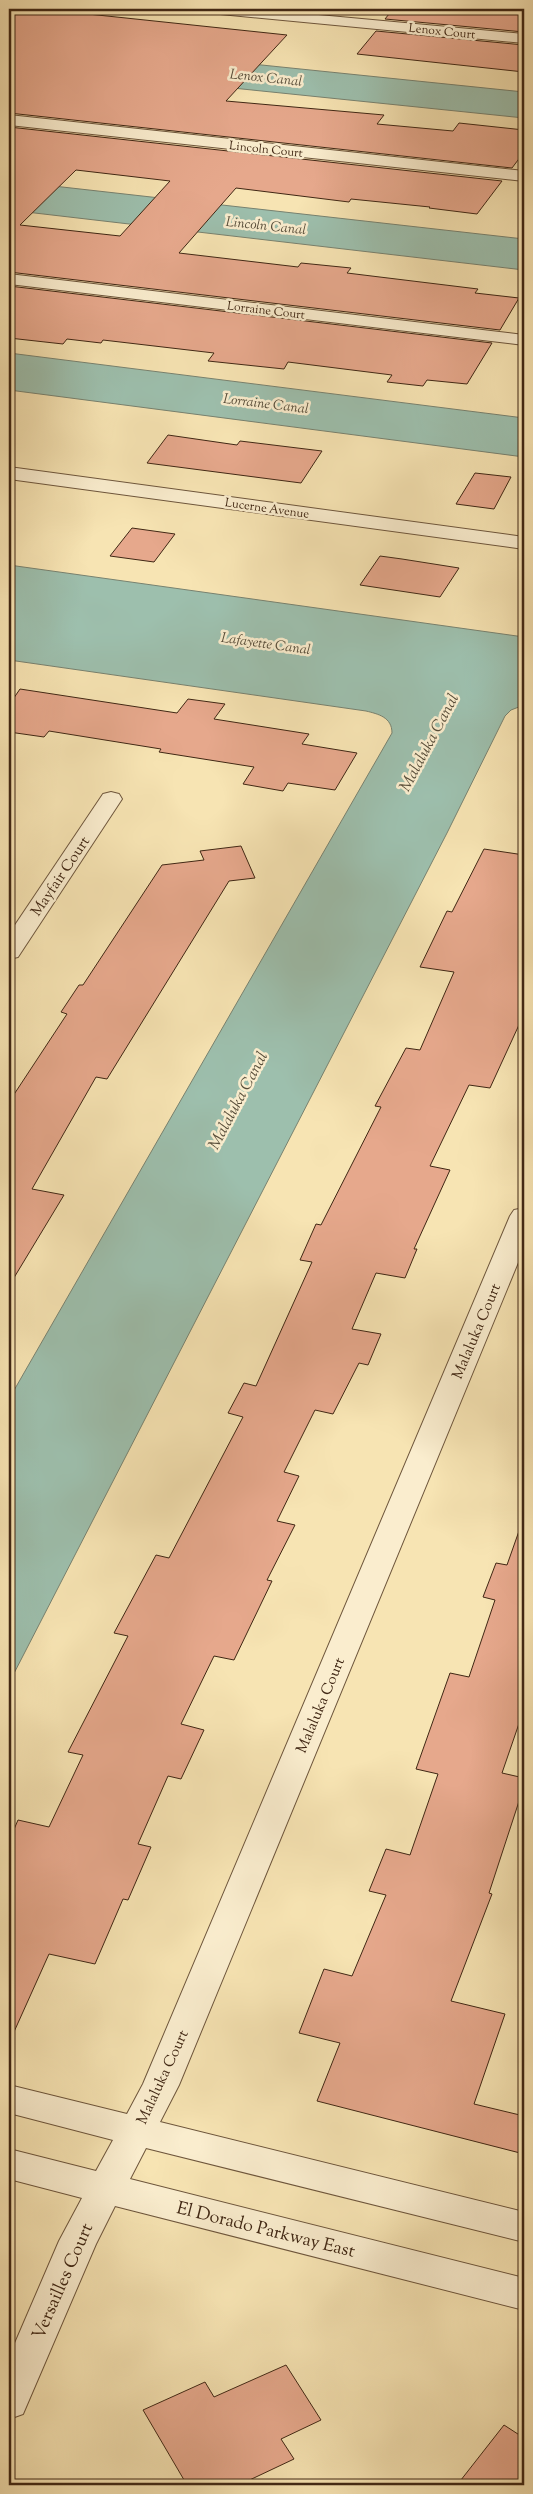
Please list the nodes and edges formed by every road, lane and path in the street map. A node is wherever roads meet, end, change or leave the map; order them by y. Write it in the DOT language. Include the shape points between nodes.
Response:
graph roads {
  1 [pos="210,9"];
  2 [pos="524,40"];
  3 [pos="9,120"];
  4 [pos="524,176"];
  5 [pos="9,279"];
  6 [pos="524,340"];
  7 [pos="9,473"];
  8 [pos="524,543"];
  9 [pos="111,799"];
  10 [pos="9,952"];
  11 [pos="524,1216"];
  12 [pos="9,2099"];
  13 [pos="137,2130"];
  14 [pos="9,2164"];
  15 [pos="106,2189"];
  16 [pos="524,2227"];
  17 [pos="524,2294"];
  18 [pos="9,2402"];
  1 -- 2 [label="street, Lenox Court"];
  3 -- 4 [label="street, Lincoln Court"];
  5 -- 6 [label="street, Lorraine Court"];
  7 -- 8 [label="street, Lucerne Avenue"];
  9 -- 10 [label="street, Mayfair Court"];
  11 -- 13 [label="street, Malaluka Court" via="161,2085"];
  12 -- 13 [label="street"];
  13 -- 15 [label="street, Malaluka Court"];
  13 -- 16 [label="street"];
  14 -- 15 [label="street, El Dorado Parkway East"];
  15 -- 17 [label="street, El Dorado Parkway East"];
  15 -- 18 [label="street, Versailles Court" via="78,2241"];
}
